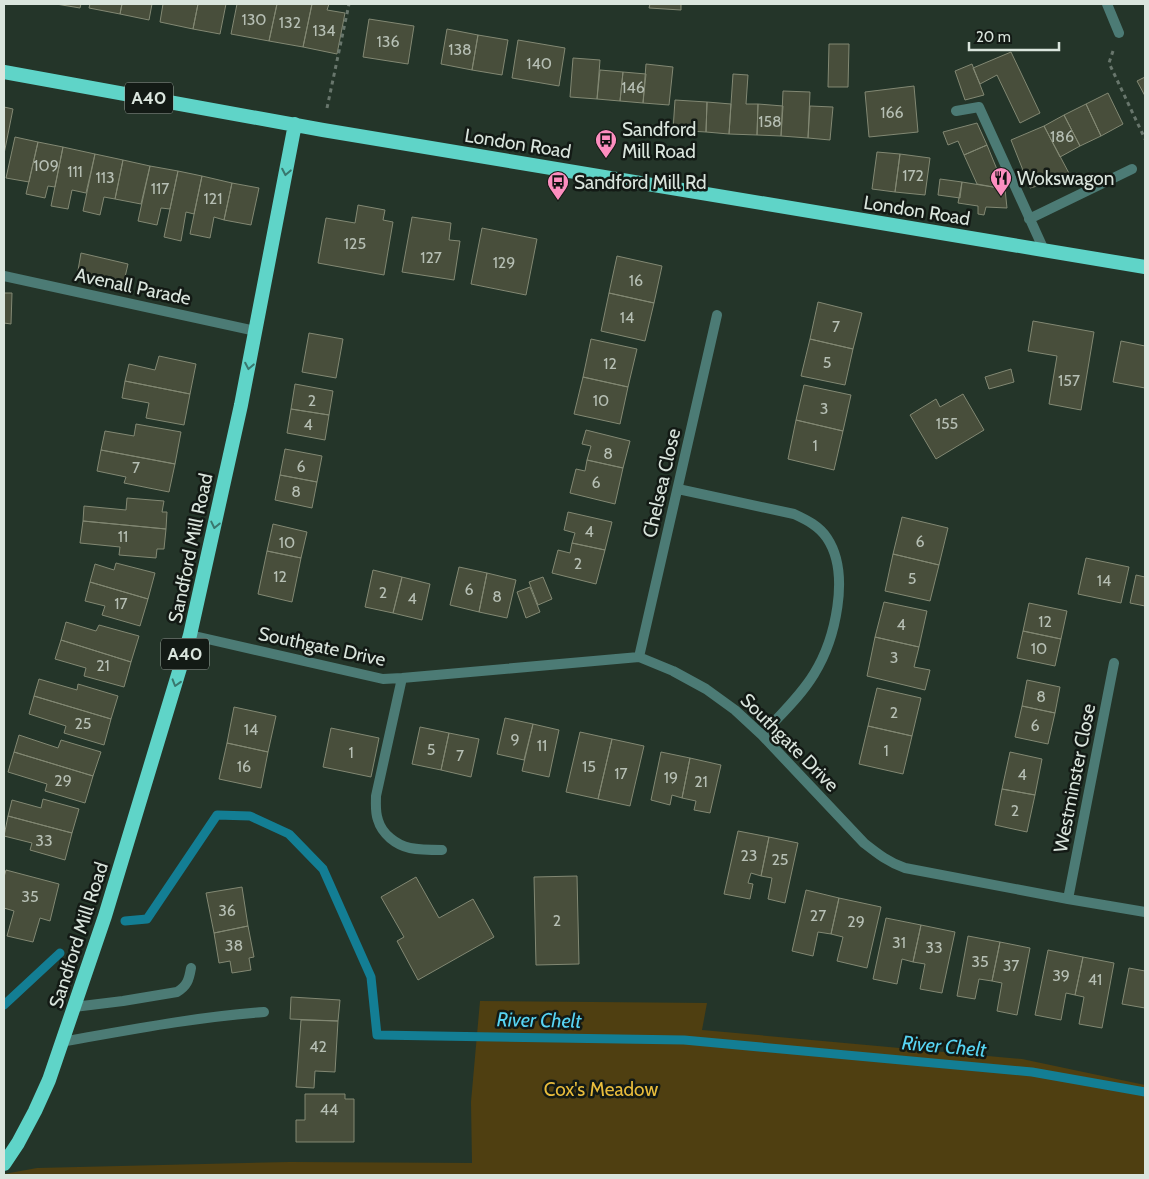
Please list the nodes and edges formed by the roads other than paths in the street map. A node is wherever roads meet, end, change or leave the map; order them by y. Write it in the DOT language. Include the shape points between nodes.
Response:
graph roads {
  1 [pos="1107,4"];
  2 [pos="1119,33"];
  3 [pos="4,72"];
  4 [pos="956,111"];
  5 [pos="295,124"];
  6 [pos="1132,169"];
  7 [pos="1029,219"];
  8 [pos="1044,250"];
  9 [pos="1145,267"];
  10 [pos="4,276"];
  11 [pos="717,315"];
  12 [pos="256,331"];
  13 [pos="678,489"];
  14 [pos="190,635"];
  15 [pos="639,657"];
  16 [pos="1114,663"];
  17 [pos="402,678"];
  18 [pos="762,735"];
  19 [pos="442,850"];
  20 [pos="1068,899"];
  21 [pos="1145,912"];
  22 [pos="191,968"];
  23 [pos="74,1007"];
  24 [pos="264,1012"];
  25 [pos="61,1042"];
  26 [pos="4,1164"];
  1 -- 2 [label="street"];
  3 -- 5 [label="highway, London Road / A40"];
  4 -- 7 [label="street" via="979,107"];
  5 -- 8 [label="highway, London Road / A40"];
  5 -- 12 [label="highway, Sandford Mill Road / A40, one-way"];
  6 -- 7 [label="street"];
  7 -- 8 [label="street"];
  8 -- 9 [label="highway, London Road / A40"];
  10 -- 12 [label="street, Avenall Parade"];
  11 -- 13 [label="street, Chelsea Close"];
  12 -- 14 [label="highway, Sandford Mill Road / A40, one-way"];
  13 -- 15 [label="street, Chelsea Close"];
  13 -- 18 [label="street" via="794,514 817,527 833,549 838,564 838,602 825,654 801,693"];
  14 -- 17 [label="street, Southgate Drive" via="366,676"];
  14 -- 23 [label="highway, Sandford Mill Road / A40, one-way" via="105,916"];
  15 -- 17 [label="street, Southgate Drive"];
  15 -- 18 [label="street, Southgate Drive" via="706,689"];
  16 -- 20 [label="street, Westminster Close"];
  17 -- 19 [label="street" via="375,808 387,835 399,844 408,848"];
  18 -- 20 [label="street, Southgate Drive" via="864,842 891,863"];
  20 -- 21 [label="street, Southgate Drive"];
  22 -- 23 [label="street" via="190,979 177,992"];
  23 -- 25 [label="highway, Sandford Mill Road / A40"];
  24 -- 25 [label="street" via="187,1020"];
  25 -- 26 [label="highway, Sandford Mill Road / A40" via="35,1111"];
}
